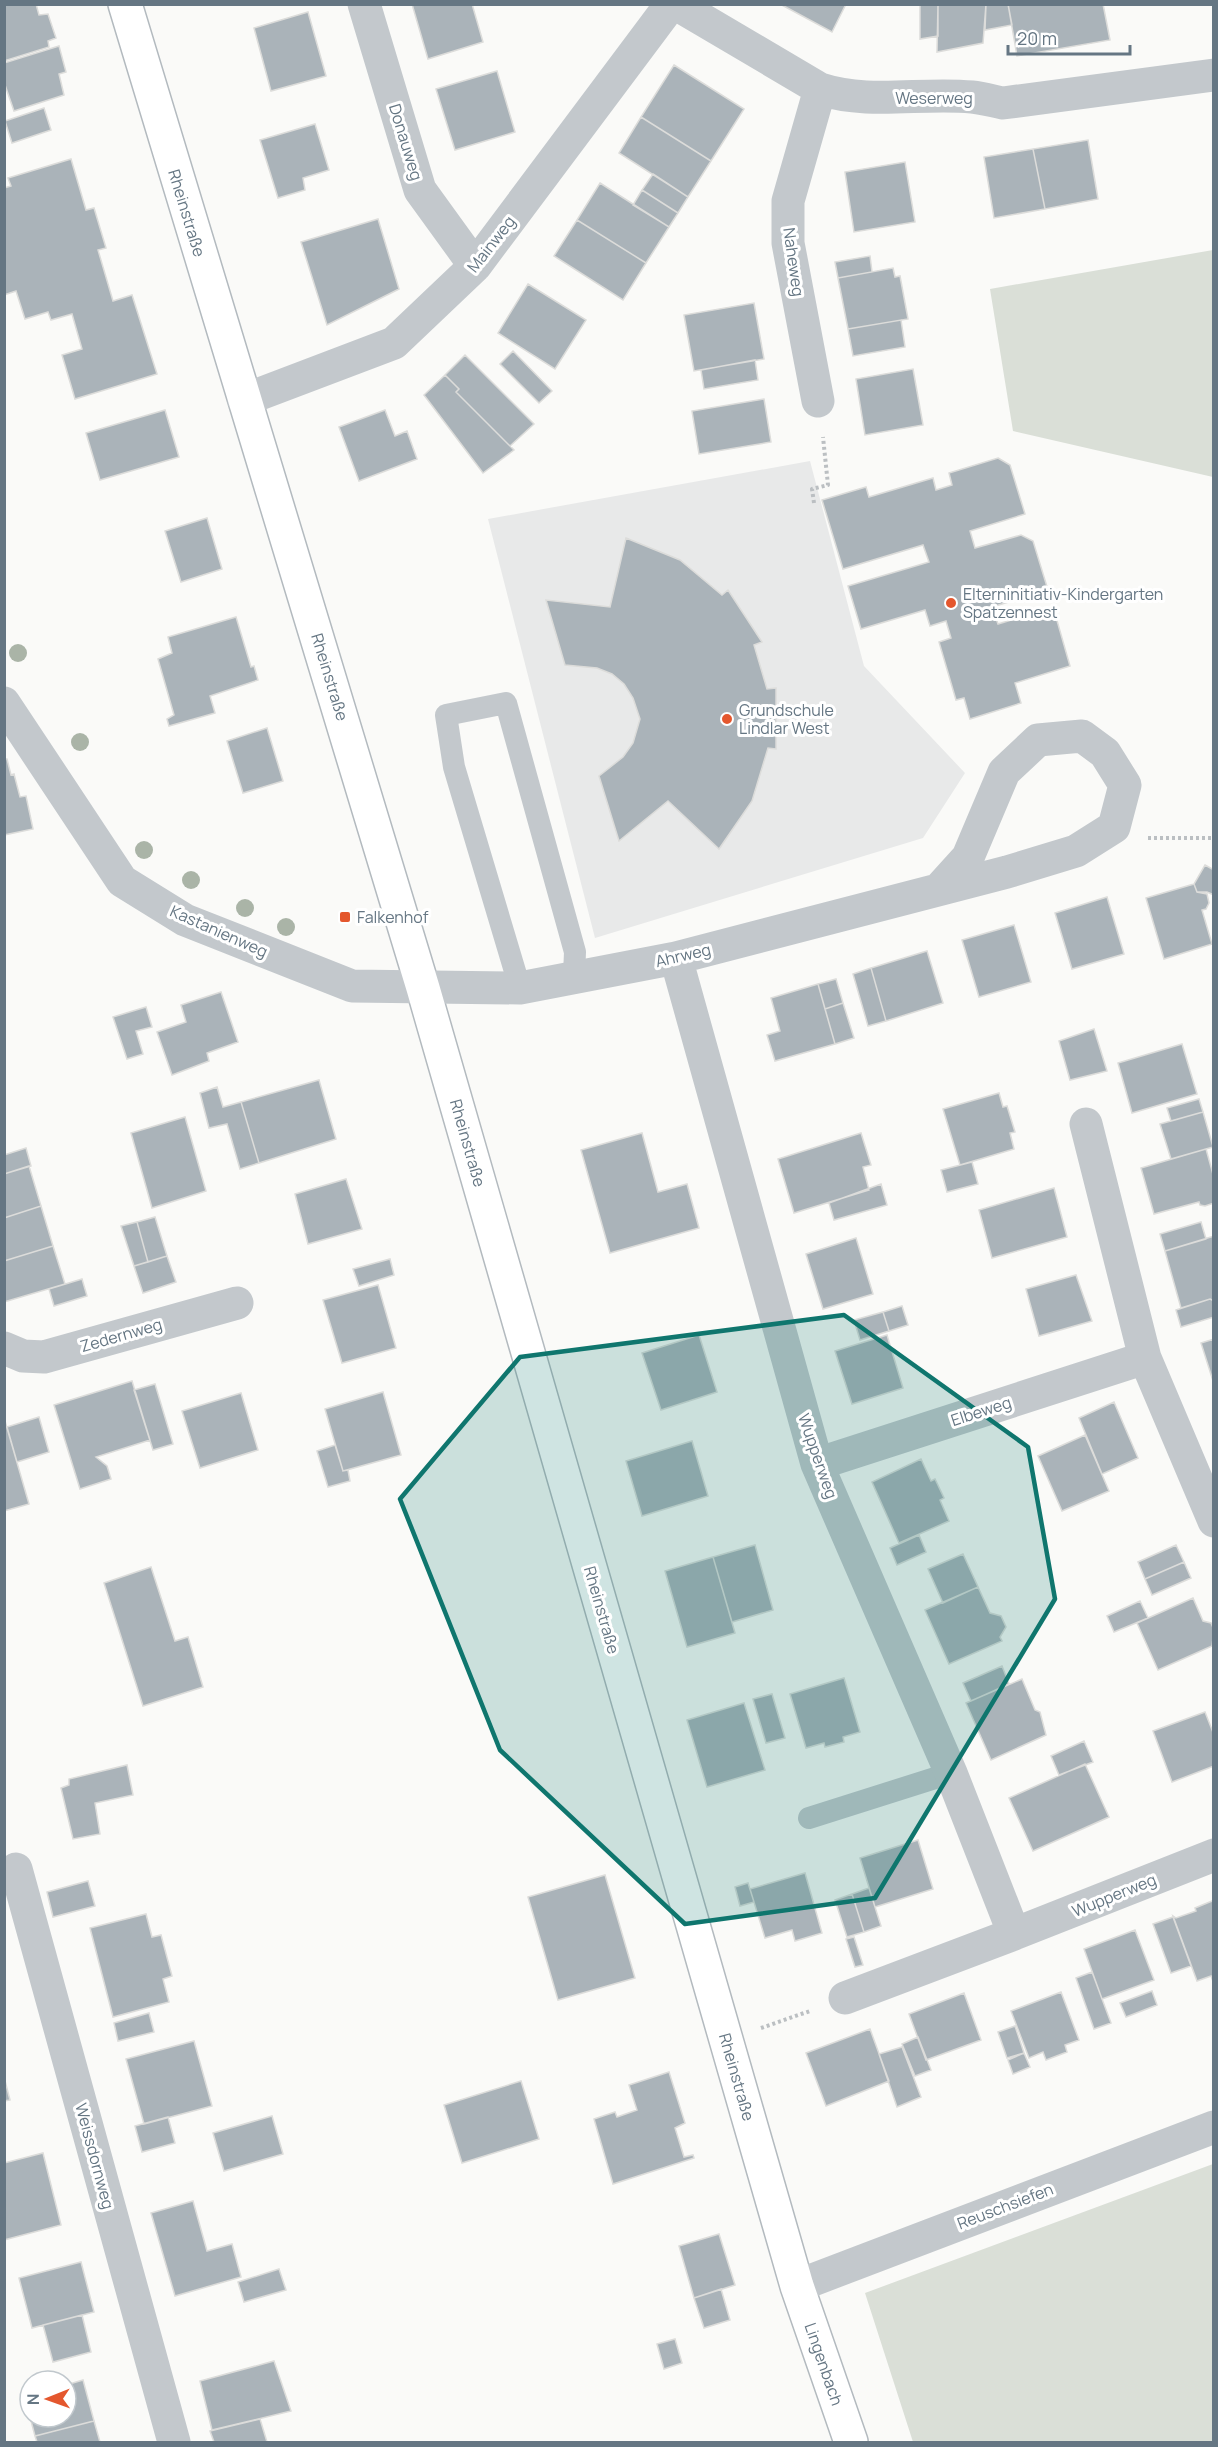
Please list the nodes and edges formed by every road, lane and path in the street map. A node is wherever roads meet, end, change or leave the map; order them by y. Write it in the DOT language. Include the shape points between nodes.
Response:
graph roads {
  1 [pos="125,4"];
  2 [pos="364,4"];
  3 [pos="671,4"];
  4 [pos="676,4"];
  5 [pos="1214,75"];
  6 [pos="820,89"];
  7 [pos="475,266"];
  8 [pos="244,400"];
  9 [pos="818,401"];
  10 [pos="814,503"];
  11 [pos="4,703"];
  12 [pos="1114,826"];
  13 [pos="1214,838"];
  14 [pos="939,889"];
  15 [pos="676,958"];
  16 [pos="574,975"];
  17 [pos="423,987"];
  18 [pos="520,988"];
  19 [pos="1086,1124"];
  20 [pos="237,1303"];
  21 [pos="4,1348"];
  22 [pos="1146,1358"];
  23 [pos="817,1464"];
  24 [pos="1214,1521"];
  25 [pos="951,1773"];
  26 [pos="809,1818"];
  27 [pos="1214,1855"];
  28 [pos="16,1869"];
  29 [pos="1014,1934"];
  30 [pos="845,1998"];
  31 [pos="726,2040"];
  32 [pos="1214,2127"];
  33 [pos="797,2286"];
  34 [pos="174,2442"];
  35 [pos="851,2442"];
  1 -- 8 [label="street, Rheinstraße"];
  2 -- 7 [label="street, Donauweg" via="420,190"];
  3 -- 7 [label="street, Mainweg"];
  4 -- 6 [label="street, Weserweg"];
  5 -- 6 [label="street, Weserweg" via="1004,103 972,97 881,98"];
  6 -- 9 [label="street, Naheweg" via="788,201 788,243"];
  7 -- 8 [label="street, Mainweg" via="394,343"];
  8 -- 17 [label="street, Rheinstraße"];
  9 -- 10 [label="path" via="828,485 812,489"];
  11 -- 17 [label="street, Kastanienweg" via="122,881 184,920 352,986"];
  12 -- 13 [label="path" via="1142,838"];
  12 -- 14 [label="street, Ahrweg" via="1076,851"];
  12 -- 14 [label="street" via="1125,785 1105,753 1082,736 1038,740 1004,772 968,857"];
  14 -- 15 [label="street, Ahrweg"];
  15 -- 16 [label="street, Ahrweg"];
  15 -- 23 [label="street, Wupperweg"];
  16 -- 18 [label="street, Ahrweg"];
  16 -- 18 [label="lane" via="575,952 506,703 446,715 454,767"];
  17 -- 18 [label="street, Ahrweg"];
  17 -- 31 [label="street, Rheinstraße"];
  19 -- 22 [label="street"];
  20 -- 21 [label="street, Zedernweg" via="44,1357 23,1356"];
  22 -- 23 [label="street, Elbeweg"];
  22 -- 24 [label="street"];
  23 -- 25 [label="street, Wupperweg"];
  25 -- 26 [label="lane"];
  25 -- 29 [label="street, Wupperweg"];
  27 -- 29 [label="street, Wupperweg"];
  28 -- 34 [label="street, Weissdornweg"];
  29 -- 30 [label="street, Wupperweg"];
  30 -- 31 [label="path"];
  31 -- 33 [label="street, Rheinstraße"];
  32 -- 33 [label="street, Reuschsiefen"];
  33 -- 35 [label="street, Lingenbach"];
}
